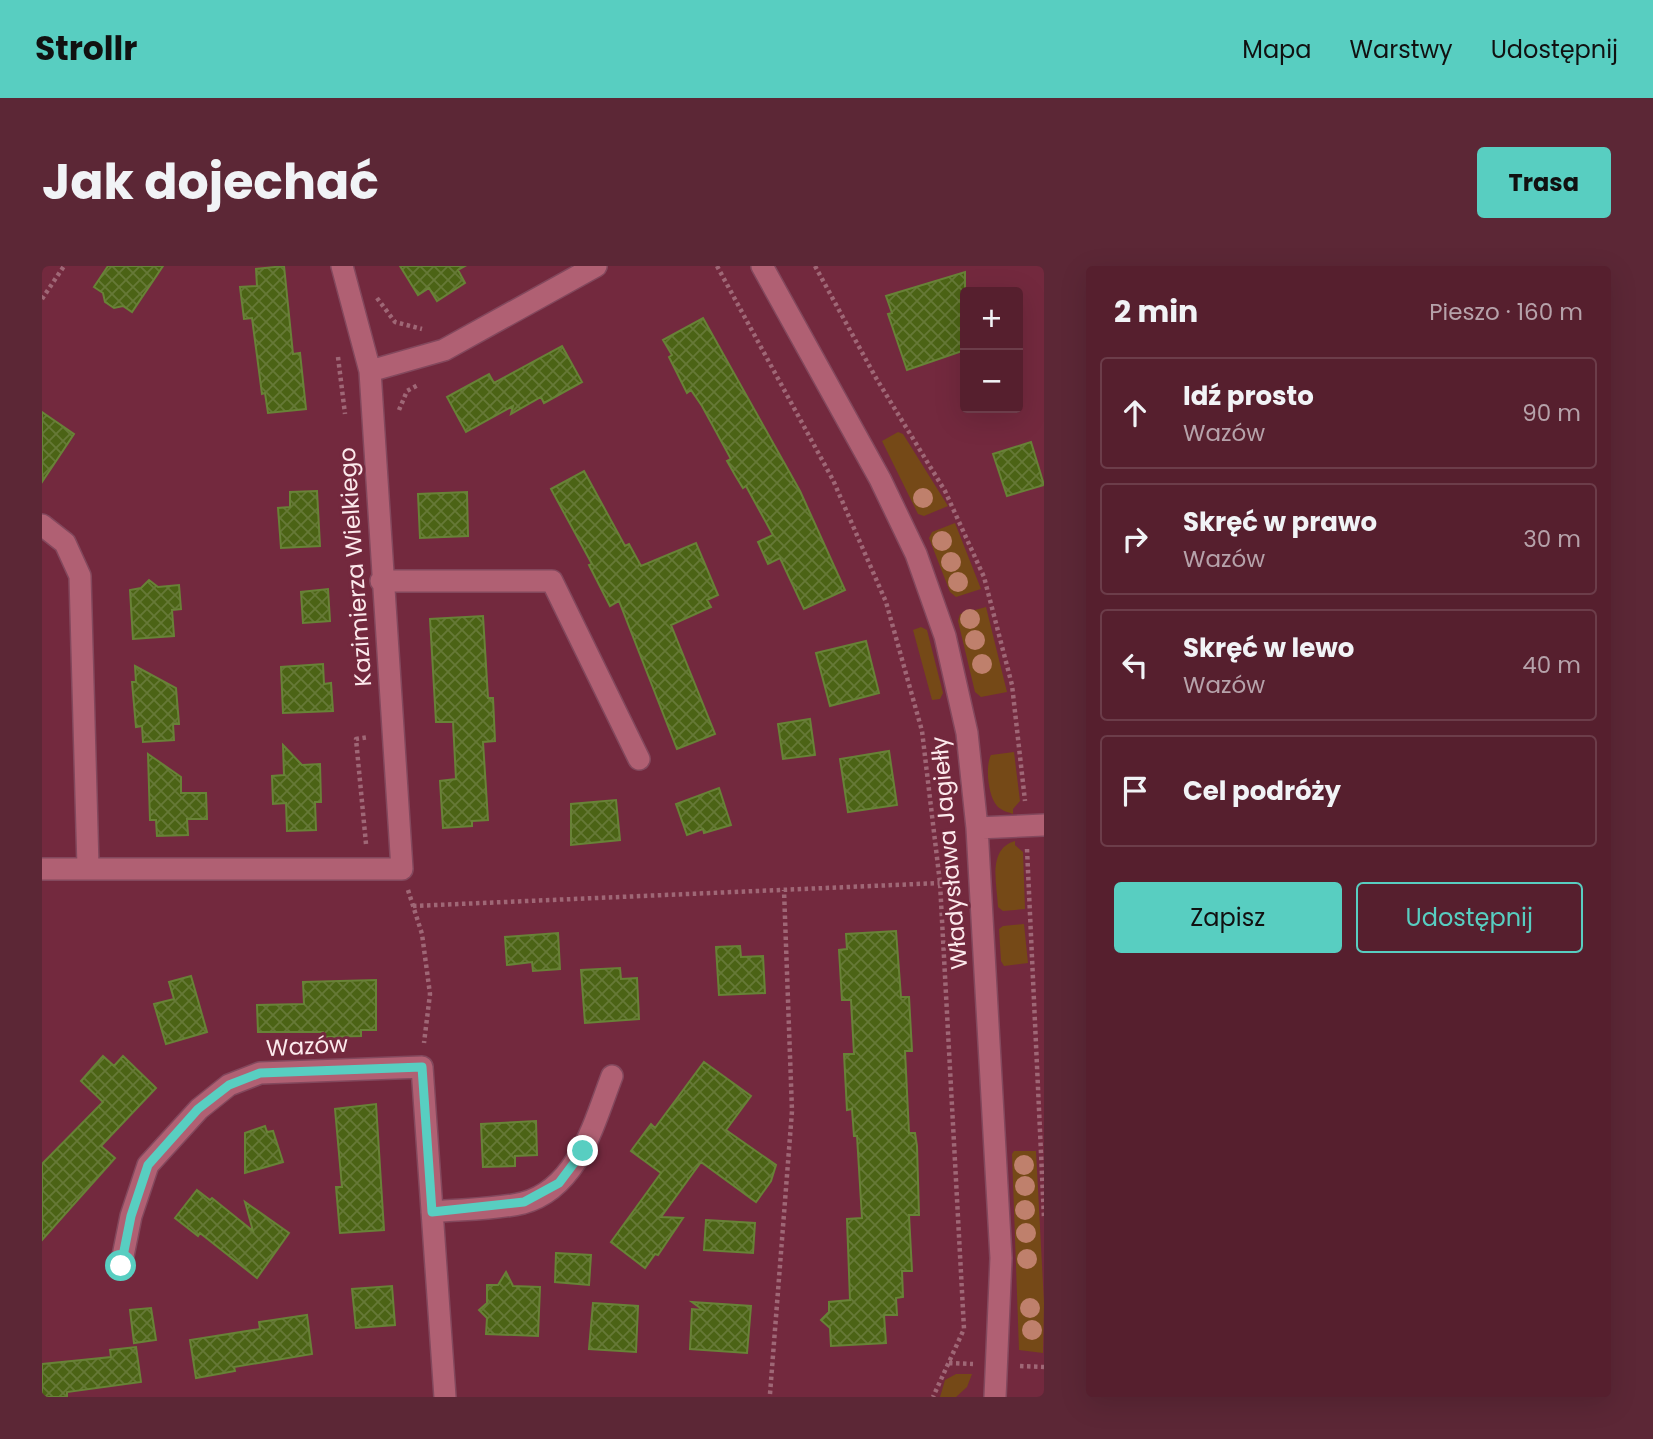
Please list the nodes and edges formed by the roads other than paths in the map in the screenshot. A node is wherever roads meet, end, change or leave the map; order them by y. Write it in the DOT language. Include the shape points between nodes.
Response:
graph roads {
  1 [pos="342,266"];
  2 [pos="596,266"];
  3 [pos="762,266"];
  4 [pos="370,372"];
  5 [pos="42,525"];
  6 [pos="381,581"];
  7 [pos="639,760"];
  8 [pos="1044,825"];
  9 [pos="977,828"];
  10 [pos="88,867"];
  11 [pos="42,869"];
  12 [pos="612,1076"];
  13 [pos="432,1212"];
  14 [pos="121,1266"];
  15 [pos="445,1397"];
  16 [pos="995,1397"];
  1 -- 4 [label="street, Kazimierza Wielkiego"];
  2 -- 4 [label="street" via="444,350"];
  3 -- 9 [label="street, Władysława Jagiełły" via="916,554 945,636 967,733"];
  4 -- 6 [label="street, Kazimierza Wielkiego"];
  5 -- 10 [label="street" via="65,543 80,576"];
  6 -- 7 [label="street" via="552,581"];
  6 -- 10 [label="street, Kazimierza Wielkiego" via="402,869"];
  8 -- 9 [label="street"];
  9 -- 16 [label="street, Władysława Jagiełły" via="1001,1258"];
  10 -- 11 [label="street"];
  12 -- 13 [label="street" via="583,1151 559,1183 524,1202"];
  13 -- 14 [label="street, Wazów" via="422,1067 260,1073 229,1085 198,1109 148,1165"];
  13 -- 15 [label="street"];
}
